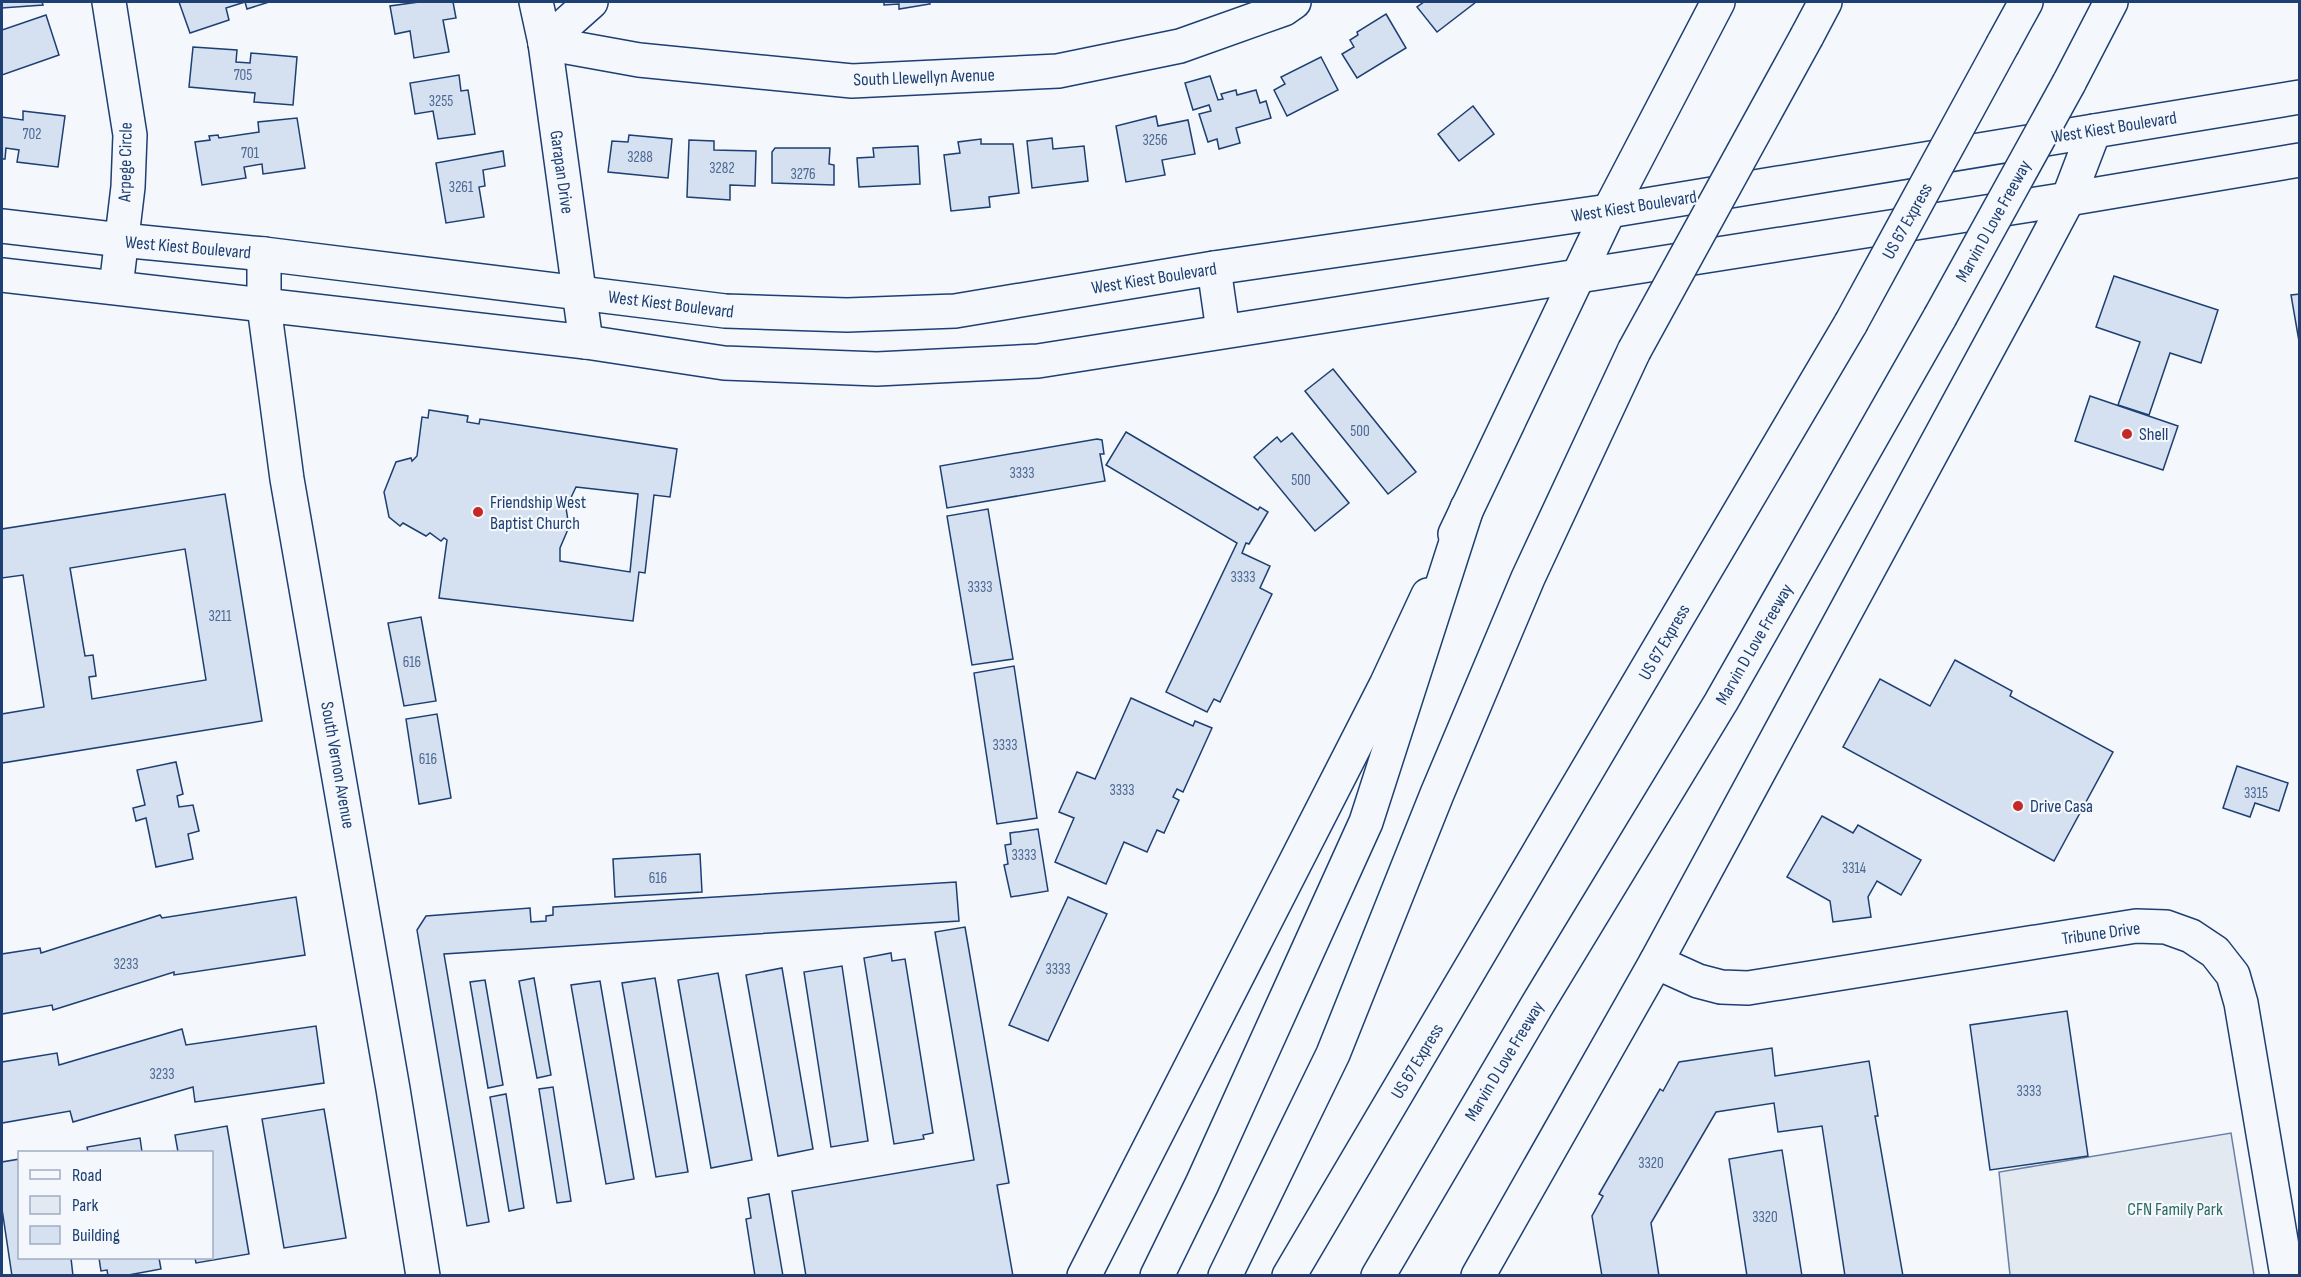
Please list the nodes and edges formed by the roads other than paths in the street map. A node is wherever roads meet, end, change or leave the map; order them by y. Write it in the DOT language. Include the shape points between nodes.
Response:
graph roads {
  1 [pos="109,2"];
  2 [pos="536,2"];
  3 [pos="591,2"];
  4 [pos="1294,2"];
  5 [pos="1718,2"];
  6 [pos="1825,2"];
  7 [pos="2026,2"];
  8 [pos="2111,2"];
  9 [pos="545,43"];
  10 [pos="2300,97"];
  11 [pos="2094,131"];
  12 [pos="2300,160"];
  13 [pos="2068,199"];
  14 [pos="1609,211"];
  15 [pos="2,226"];
  16 [pos="121,240"];
  17 [pos="264,254"];
  18 [pos="1214,268"];
  19 [pos="1578,274"];
  20 [pos="2,275"];
  21 [pos="116,287"];
  22 [pos="578,293"];
  23 [pos="264,306"];
  24 [pos="725,311"];
  25 [pos="1223,331"];
  26 [pos="586,342"];
  27 [pos="724,363"];
  28 [pos="1467,508"];
  29 [pos="1656,962"];
  30 [pos="423,1275"];
  31 [pos="1084,1275"];
  32 [pos="1157,1275"];
  33 [pos="1225,1275"];
  34 [pos="1289,1275"];
  35 [pos="1378,1275"];
  36 [pos="1478,1275"];
  37 [pos="2287,1275"];
  1 -- 16 [label="main road, Arpege Circle" via="130,135"];
  2 -- 9 [label="main road, Garapan Drive"];
  3 -- 9 [label="main road"];
  4 -- 9 [label="main road, South Llewellyn Avenue" via="1180,46 1058,71 852,81 639,60"];
  5 -- 14 [label="main road"];
  6 -- 33 [label="main road, bridge" via="1634,351 1528,578 1333,1054"];
  7 -- 34 [label="main road, US 67 Express, bridge" via="1851,323"];
  8 -- 35 [label="main road, Marvin D Love Freeway, bridge" via="1940,317 1720,702"];
  9 -- 22 [label="main road, Garapan Drive"];
  10 -- 11 [label="main road, West Kiest Boulevard"];
  11 -- 13 [label="main road"];
  11 -- 14 [label="main road, West Kiest Boulevard"];
  12 -- 13 [label="main road"];
  13 -- 19 [label="main road"];
  13 -- 29 [label="main road"];
  14 -- 18 [label="main road, West Kiest Boulevard"];
  14 -- 19 [label="main road"];
  15 -- 16 [label="main road, West Kiest Boulevard"];
  16 -- 17 [label="main road, West Kiest Boulevard"];
  16 -- 21 [label="main road, Arpege Circle"];
  17 -- 22 [label="main road, West Kiest Boulevard"];
  17 -- 23 [label="main road, South Vernon Avenue"];
  18 -- 24 [label="main road, West Kiest Boulevard" via="955,311 847,315"];
  18 -- 25 [label="main road"];
  19 -- 25 [label="main road"];
  19 -- 28 [label="main road"];
  20 -- 21 [label="main road"];
  21 -- 23 [label="main road"];
  22 -- 24 [label="main road, West Kiest Boulevard"];
  22 -- 26 [label="main road, Garapan Drive"];
  23 -- 26 [label="main road"];
  23 -- 30 [label="main road, South Vernon Avenue" via="287,479"];
  24 -- 27 [label="main road"];
  25 -- 27 [label="main road" via="1038,360 877,369"];
  26 -- 27 [label="main road"];
  28 -- 31 [label="main road" via="1386,685"];
  28 -- 32 [label="main road" via="1366,822 1207,1174"];
  29 -- 36 [label="main road"];
  29 -- 37 [label="main road, Tribune Drive" via="1698,981 1748,988 2136,926 2166,927 2191,936 2215,952 2233,975 2241,1003"];
}
